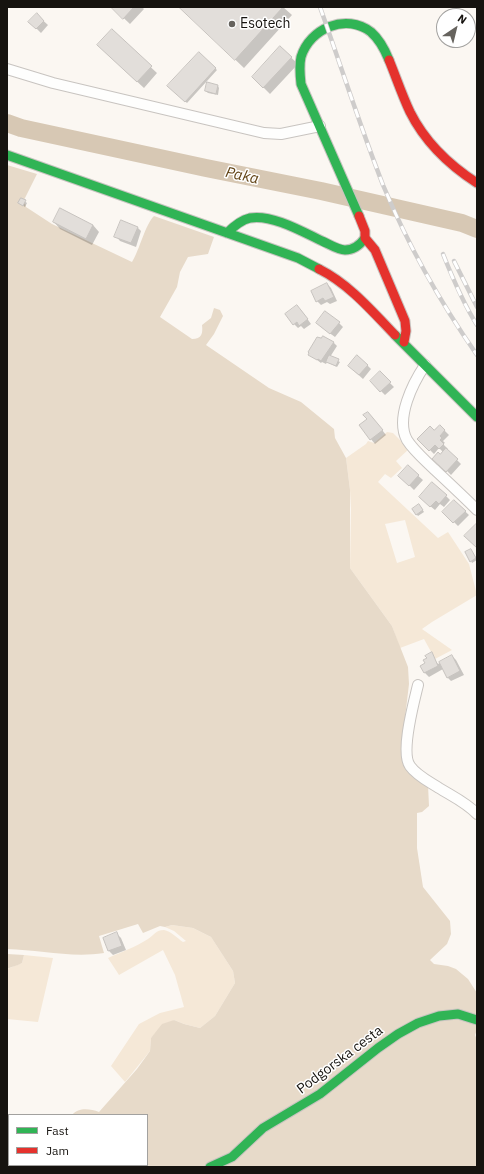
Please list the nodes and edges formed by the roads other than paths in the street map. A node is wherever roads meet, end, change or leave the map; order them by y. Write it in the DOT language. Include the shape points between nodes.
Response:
graph roads {
  1 [pos="7,68"];
  2 [pos="320,126"];
  3 [pos="7,155"];
  4 [pos="477,183"];
  5 [pos="228,233"];
  6 [pos="365,238"];
  7 [pos="404,342"];
  8 [pos="425,365"];
  9 [pos="477,416"];
  10 [pos="477,510"];
  11 [pos="418,685"];
  12 [pos="477,814"];
  13 [pos="477,1020"];
  14 [pos="210,1167"];
  1 -- 2 [label="street" via="53,82 264,133 281,134"];
  2 -- 4 [label="street" via="301,84 301,54 310,39 321,30 336,25 355,24 373,34 383,47 406,102 428,142 458,170"];
  2 -- 6 [label="street" via="362,223"];
  3 -- 5 [label="street"];
  5 -- 6 [label="street" via="238,223 250,218 264,218 343,250 356,248"];
  5 -- 7 [label="street" via="298,258 327,273 356,295"];
  6 -- 7 [label="street" via="375,250 405,321"];
  7 -- 8 [label="street"];
  8 -- 9 [label="street"];
  8 -- 10 [label="street" via="410,390 403,418 407,439 416,451"];
  11 -- 12 [label="street" via="407,737 406,752 409,765 423,778"];
  13 -- 14 [label="street, Podgorska cesta" via="450,1014 435,1016 410,1027 381,1045 310,1102 262,1129 234,1156"];
}
